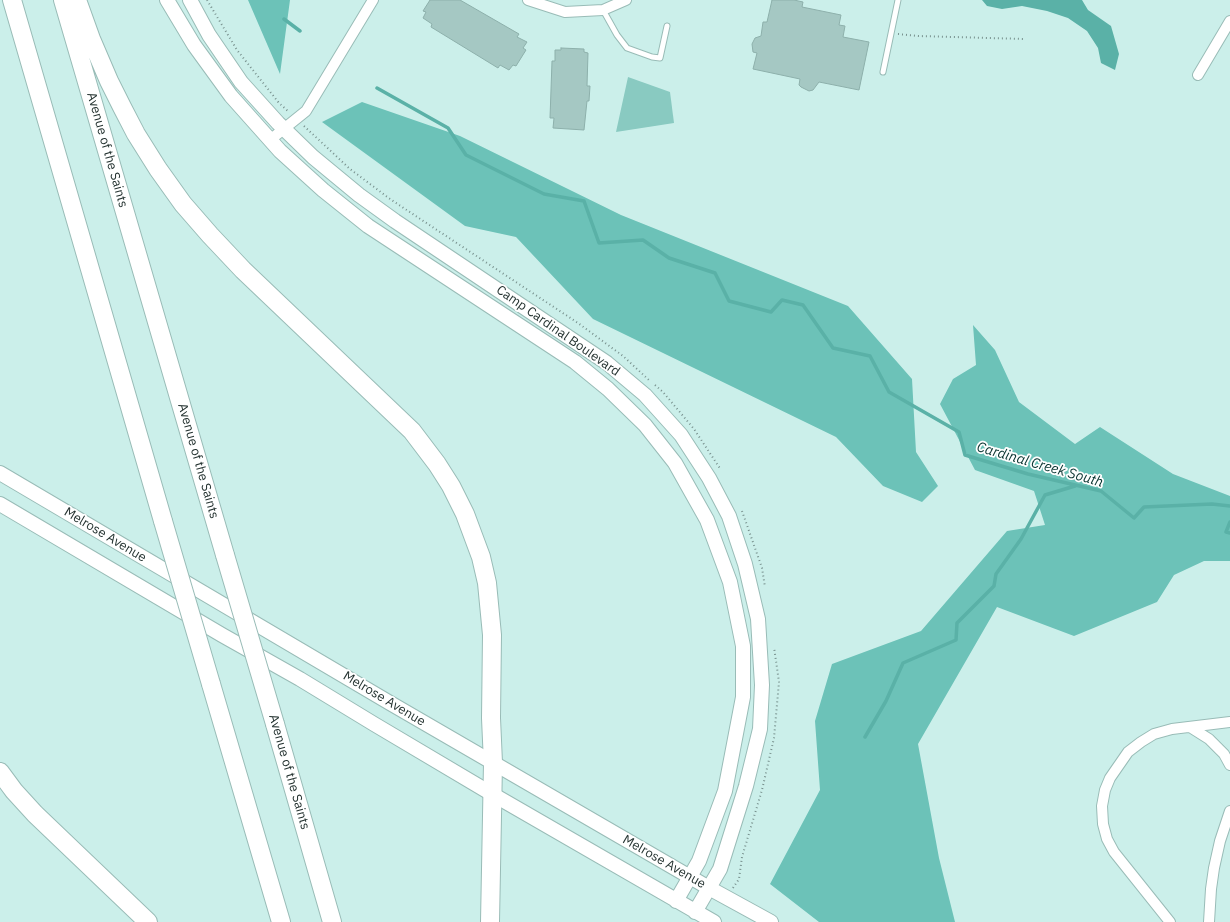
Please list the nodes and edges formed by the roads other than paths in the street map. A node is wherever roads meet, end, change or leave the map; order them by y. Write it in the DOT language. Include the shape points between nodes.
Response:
graph roads {
  1 [pos="12,0"];
  2 [pos="63,0"];
  3 [pos="77,0"];
  4 [pos="167,0"];
  5 [pos="190,0"];
  6 [pos="373,0"];
  7 [pos="528,0"];
  8 [pos="626,0"];
  9 [pos="898,0"];
  10 [pos="603,10"];
  11 [pos="1230,21"];
  12 [pos="666,26"];
  13 [pos="883,72"];
  14 [pos="1198,75"];
  15 [pos="284,129"];
  16 [pos="270,140"];
  17 [pos="0,473"];
  18 [pos="0,504"];
  19 [pos="1230,722"];
  20 [pos="1190,727"];
  21 [pos="493,763"];
  22 [pos="1230,765"];
  23 [pos="0,772"];
  24 [pos="492,794"];
  25 [pos="1230,810"];
  26 [pos="690,878"];
  27 [pos="709,888"];
  28 [pos="676,901"];
  29 [pos="695,912"];
  30 [pos="148,922"];
  31 [pos="281,922"];
  32 [pos="332,922"];
  33 [pos="490,922"];
  34 [pos="714,922"];
  35 [pos="771,922"];
  36 [pos="1170,922"];
  37 [pos="1210,922"];
  1 -- 31 [label="highway, bridge"];
  2 -- 32 [label="highway, Avenue of the Saints, bridge"];
  3 -- 21 [label="highway" via="109,81 136,134 183,204 243,270 412,431 438,464 451,486 475,538 486,584 492,635"];
  4 -- 16 [label="street, Camp Cardinal Boulevard" via="194,45 231,96"];
  5 -- 15 [label="street, Camp Cardinal Boulevard" via="209,35 241,82"];
  6 -- 15 [label="street" via="306,111"];
  7 -- 10 [label="street" via="565,12"];
  8 -- 10 [label="street"];
  9 -- 13 [label="lane"];
  10 -- 12 [label="lane" via="628,48 652,57 660,58"];
  11 -- 14 [label="street"];
  15 -- 16 [label="street"];
  15 -- 27 [label="street, Camp Cardinal Boulevard" via="313,157 395,221 607,363 645,395 681,435 709,478 729,516 745,564 758,619 762,685 760,729 746,786 720,869"];
  16 -- 26 [label="street, Camp Cardinal Boulevard" via="323,190 368,226 575,362 608,389 645,425 679,469 710,526 730,582 742,646 743,698 725,791 699,861"];
  17 -- 21 [label="street, Melrose Avenue"];
  18 -- 24 [label="street, Melrose Avenue"];
  19 -- 20 [label="street"];
  20 -- 22 [label="street" via="1210,739"];
  20 -- 36 [label="street" via="1154,734 1128,752 1110,778 1102,806 1103,824 1114,852"];
  21 -- 24 [label="highway"];
  21 -- 26 [label="street, Melrose Avenue"];
  23 -- 30 [label="highway" via="36,814"];
  24 -- 28 [label="street, Melrose Avenue"];
  24 -- 33 [label="highway"];
  25 -- 37 [label="street" via="1214,868"];
  26 -- 27 [label="street, Melrose Avenue"];
  26 -- 28 [label="street, Camp Cardinal Boulevard"];
  27 -- 29 [label="street, Camp Cardinal Boulevard"];
  27 -- 35 [label="street, Melrose Avenue"];
  28 -- 29 [label="street, Melrose Avenue"];
  29 -- 34 [label="street, Melrose Avenue"];
}
